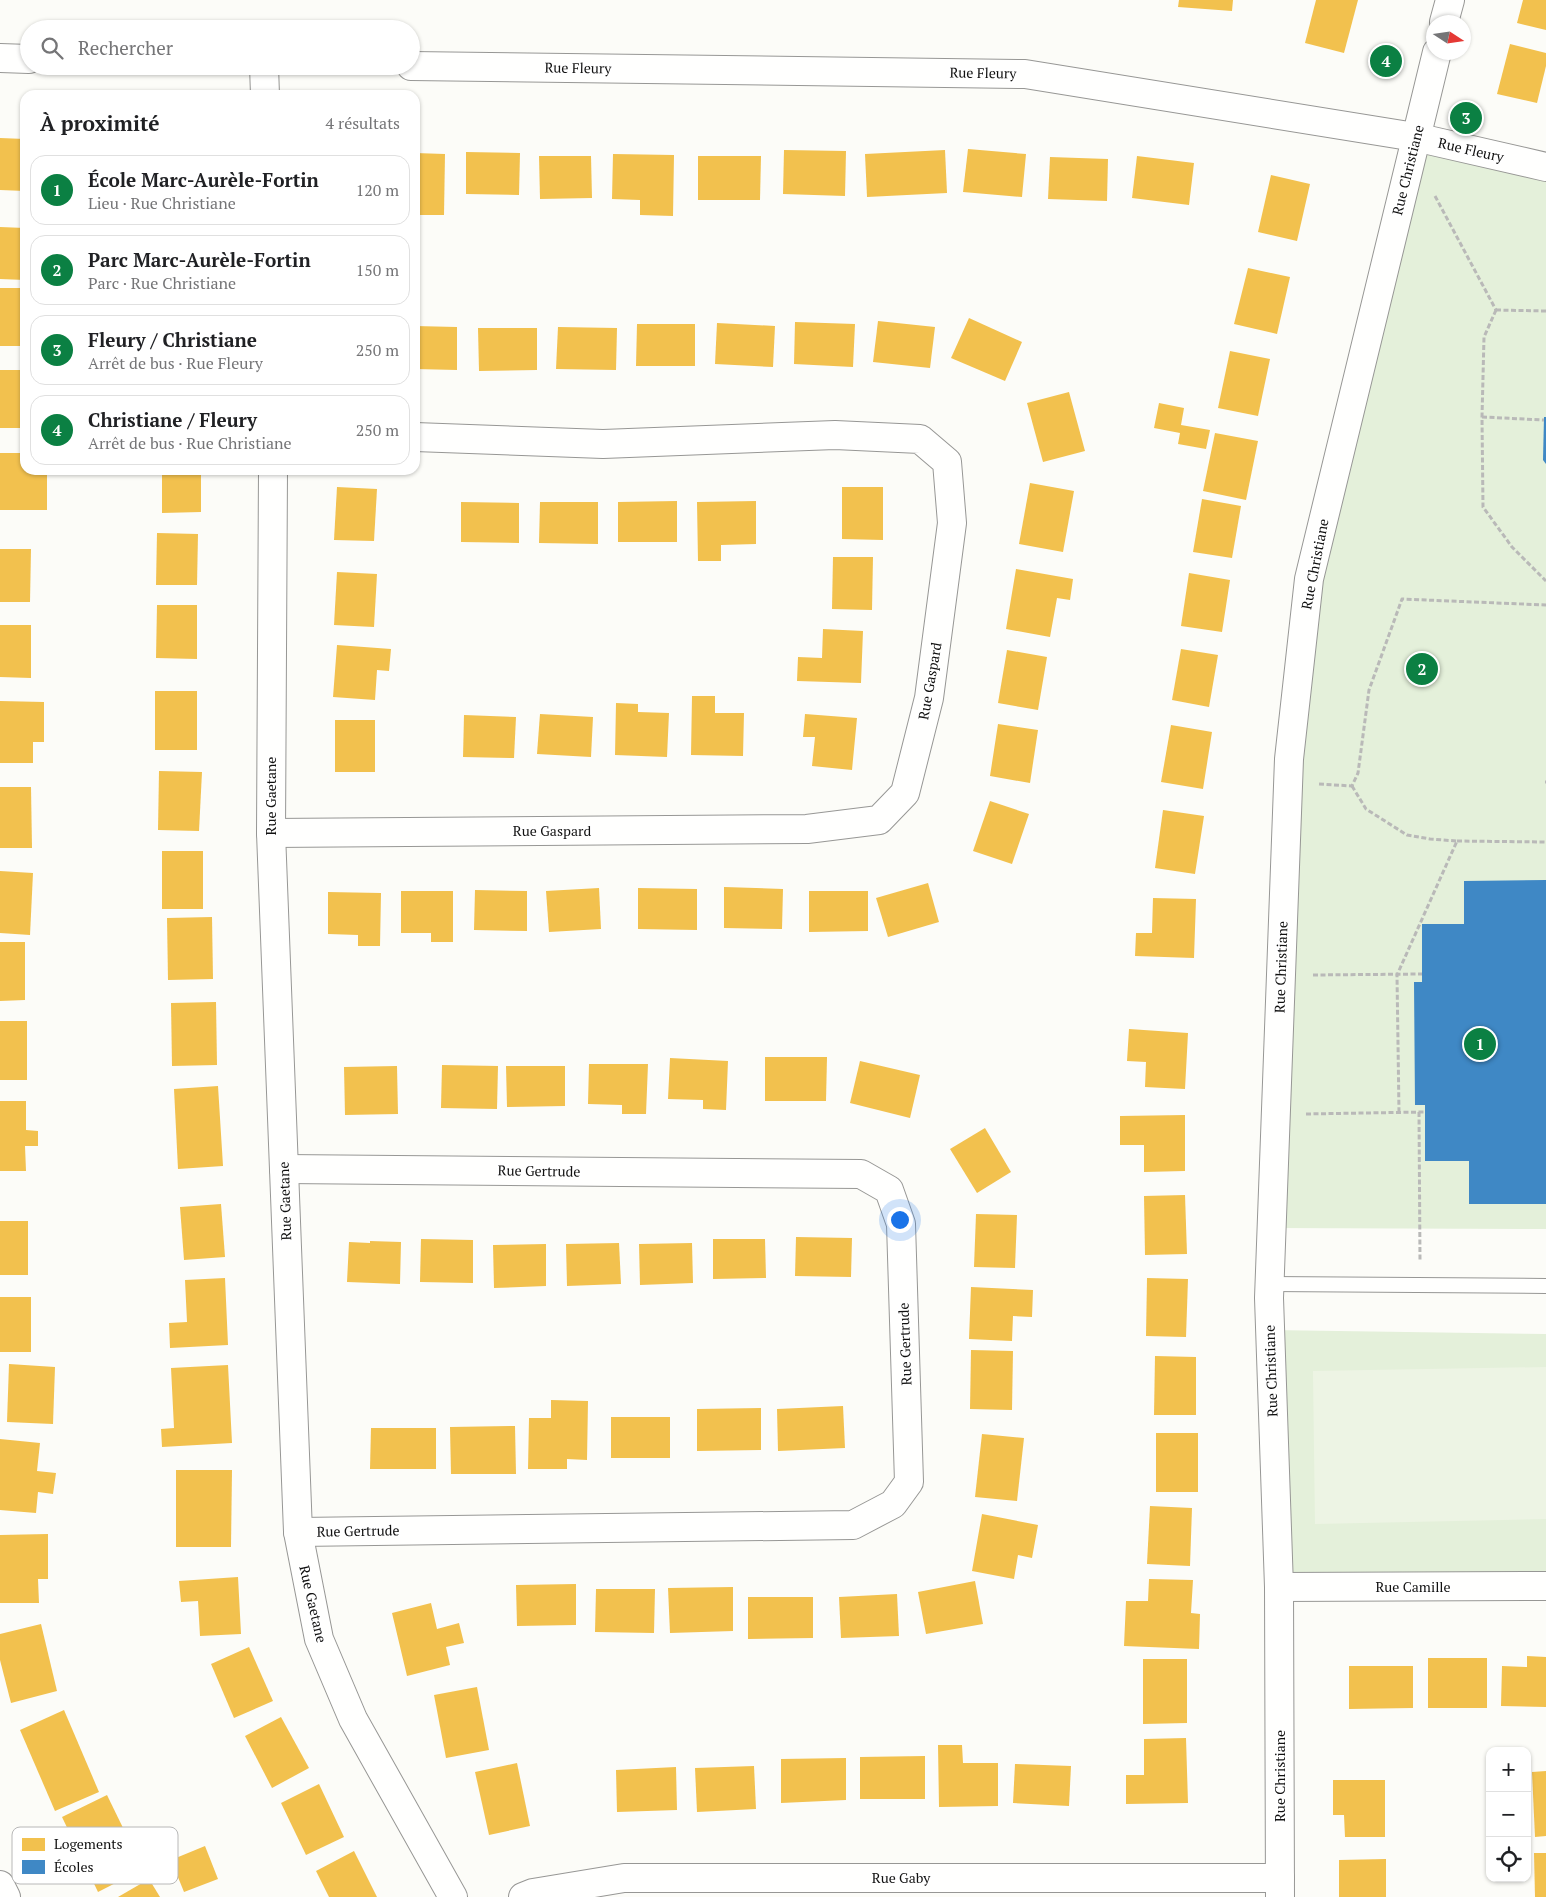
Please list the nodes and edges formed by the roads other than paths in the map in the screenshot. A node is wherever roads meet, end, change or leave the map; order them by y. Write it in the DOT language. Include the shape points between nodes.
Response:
graph roads {
  1 [pos="1450,0"];
  2 [pos="1446,15"];
  3 [pos="0,58"];
  4 [pos="20,59"];
  5 [pos="1435,60"];
  6 [pos="420,66"];
  7 [pos="264,75"];
  8 [pos="265,90"];
  9 [pos="1416,137"];
  10 [pos="1546,167"];
  11 [pos="420,437"];
  12 [pos="273,475"];
  13 [pos="271,833"];
  14 [pos="284,1169"];
  15 [pos="1269,1284"];
  16 [pos="1546,1286"];
  17 [pos="298,1532"];
  18 [pos="1546,1586"];
  19 [pos="1279,1587"];
  20 [pos="0,1885"];
  21 [pos="1280,1887"];
  22 [pos="6,1897"];
  23 [pos="454,1897"];
  24 [pos="524,1897"];
  1 -- 2 [label="street"];
  3 -- 4 [label="street"];
  5 -- 9 [label="street, Rue Christiane"];
  6 -- 9 [label="street, Rue Fleury" via="1026,74"];
  7 -- 8 [label="street"];
  9 -- 10 [label="street, Rue Fleury"];
  9 -- 15 [label="street, Rue Christiane" via="1309,579 1289,759"];
  11 -- 13 [label="street, Rue Gaspard" via="603,444 835,435 920,439 947,462 952,523 929,698 905,793 879,820 807,829"];
  12 -- 13 [label="street, Rue Gaetane"];
  13 -- 14 [label="street, Rue Gaetane"];
  14 -- 17 [label="street, Rue Gaetane"];
  14 -- 17 [label="street, Rue Gertrude" via="861,1174 889,1190 901,1224 909,1482 893,1504 853,1525"];
  15 -- 16 [label="lane"];
  15 -- 19 [label="street, Rue Christiane"];
  17 -- 23 [label="street, Rue Gaetane" via="319,1640 349,1710"];
  18 -- 19 [label="street, Rue Camille"];
  19 -- 21 [label="street, Rue Christiane"];
  20 -- 22 [label="street"];
  21 -- 24 [label="street, Rue Gaby" via="624,1878"];
}
